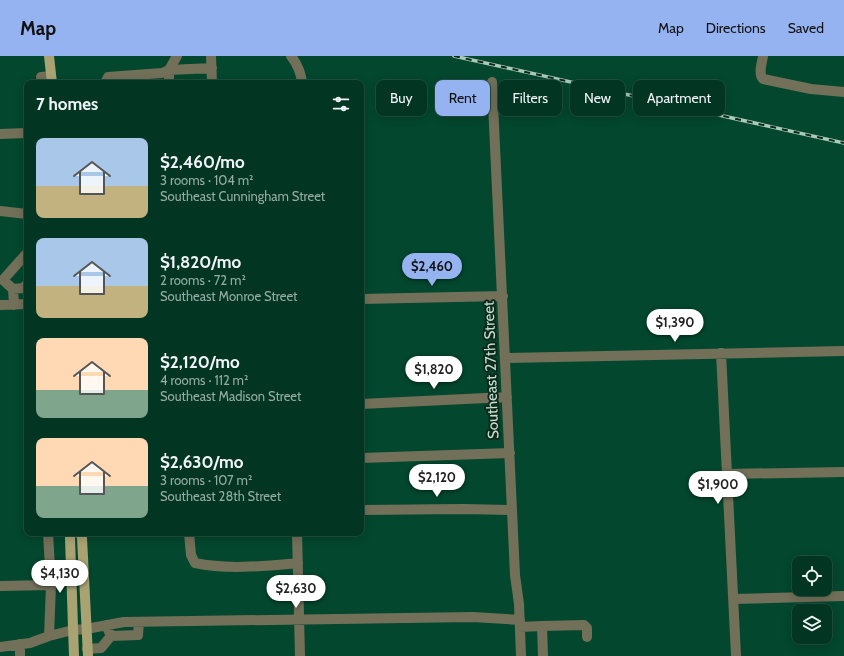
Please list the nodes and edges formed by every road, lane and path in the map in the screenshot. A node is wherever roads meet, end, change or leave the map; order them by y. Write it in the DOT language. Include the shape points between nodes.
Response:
graph roads {
  1 [pos="49,56"];
  2 [pos="177,56"];
  3 [pos="211,56"];
  4 [pos="291,56"];
  5 [pos="763,56"];
  6 [pos="212,68"];
  7 [pos="168,70"];
  8 [pos="48,79"];
  9 [pos="107,80"];
  10 [pos="169,80"];
  11 [pos="212,80"];
  12 [pos="302,80"];
  13 [pos="492,82"];
  14 [pos="844,92"];
  15 [pos="24,133"];
  16 [pos="0,134"];
  17 [pos="0,211"];
  18 [pos="24,214"];
  19 [pos="24,256"];
  20 [pos="24,287"];
  21 [pos="13,289"];
  22 [pos="503,296"];
  23 [pos="364,299"];
  24 [pos="24,304"];
  25 [pos="0,305"];
  26 [pos="14,305"];
  27 [pos="844,351"];
  28 [pos="721,353"];
  29 [pos="506,358"];
  30 [pos="507,397"];
  31 [pos="364,404"];
  32 [pos="510,453"];
  33 [pos="364,458"];
  34 [pos="844,472"];
  35 [pos="727,474"];
  36 [pos="364,510"];
  37 [pos="512,510"];
  38 [pos="48,536"];
  39 [pos="70,536"];
  40 [pos="81,536"];
  41 [pos="188,536"];
  42 [pos="297,536"];
  43 [pos="298,563"];
  44 [pos="51,585"];
  45 [pos="0,586"];
  46 [pos="844,596"];
  47 [pos="733,599"];
  48 [pos="300,620"];
  49 [pos="139,622"];
  50 [pos="520,623"];
  51 [pos="106,625"];
  52 [pos="542,626"];
  53 [pos="86,629"];
  54 [pos="73,630"];
  55 [pos="49,636"];
  56 [pos="111,636"];
  57 [pos="587,637"];
  58 [pos="20,644"];
  59 [pos="0,647"];
  60 [pos="87,652"];
  61 [pos="101,652"];
  62 [pos="20,656"];
  63 [pos="74,656"];
  64 [pos="300,656"];
  65 [pos="521,656"];
  66 [pos="543,656"];
  67 [pos="736,656"];
  1 -- 8 [label="main road"];
  2 -- 7 [label="street"];
  3 -- 6 [label="street"];
  4 -- 12 [label="street" via="298,64"];
  5 -- 14 [label="street" via="760,74 763,79 816,90"];
  6 -- 7 [label="street"];
  6 -- 11 [label="street"];
  7 -- 9 [label="street" via="162,74 108,77"];
  7 -- 10 [label="street"];
  13 -- 22 [label="street, Southeast 27th Street"];
  15 -- 16 [label="street"];
  17 -- 18 [label="street"];
  19 -- 21 [label="street" via="3,280"];
  20 -- 21 [label="street"];
  21 -- 26 [label="street"];
  22 -- 23 [label="street"];
  22 -- 29 [label="street, Southeast 27th Street"];
  24 -- 26 [label="street"];
  25 -- 26 [label="street"];
  27 -- 28 [label="street"];
  28 -- 29 [label="street"];
  28 -- 35 [label="street"];
  29 -- 30 [label="street, Southeast 27th Street"];
  30 -- 31 [label="street"];
  30 -- 32 [label="street, Southeast 27th Street"];
  32 -- 33 [label="street"];
  32 -- 37 [label="street, Southeast 27th Street"];
  34 -- 35 [label="street"];
  35 -- 47 [label="street"];
  36 -- 37 [label="street"];
  37 -- 50 [label="street, Southeast 27th Street"];
  38 -- 44 [label="street"];
  39 -- 54 [label="main road"];
  40 -- 53 [label="main road"];
  41 -- 43 [label="street" via="190,555 195,563 231,567"];
  42 -- 43 [label="street"];
  43 -- 48 [label="street"];
  44 -- 45 [label="street"];
  44 -- 55 [label="street"];
  46 -- 47 [label="street"];
  47 -- 67 [label="street"];
  48 -- 49 [label="street"];
  48 -- 50 [label="street" via="473,617"];
  48 -- 64 [label="street"];
  49 -- 51 [label="street"];
  49 -- 56 [label="street" via="138,636"];
  50 -- 52 [label="street"];
  50 -- 65 [label="street, Southeast 27th Street"];
  51 -- 53 [label="street"];
  51 -- 56 [label="street"];
  52 -- 57 [label="street" via="584,625 587,628"];
  52 -- 66 [label="street"];
  53 -- 54 [label="street"];
  53 -- 60 [label="main road"];
  54 -- 55 [label="street"];
  54 -- 63 [label="main road"];
  55 -- 58 [label="street"];
  56 -- 61 [label="street"];
  58 -- 59 [label="street"];
  58 -- 62 [label="street"];
  60 -- 61 [label="street"];
}
